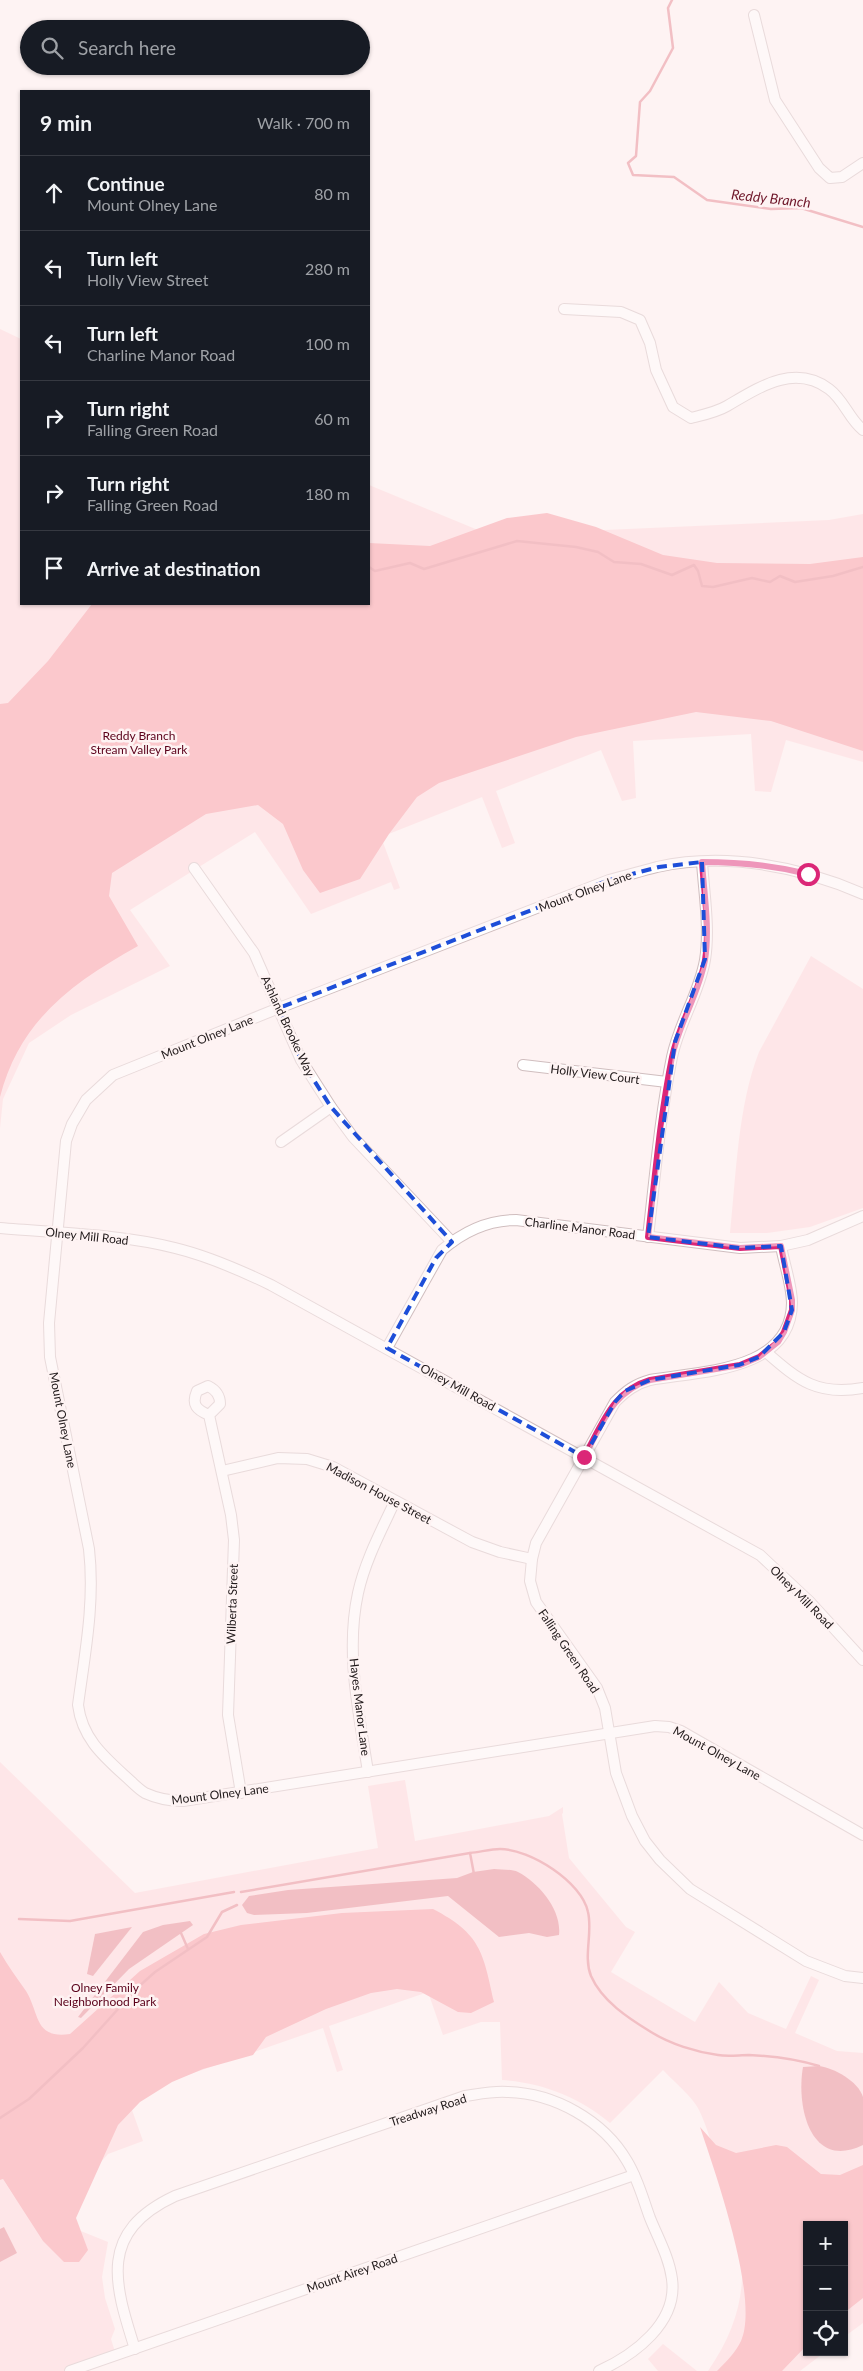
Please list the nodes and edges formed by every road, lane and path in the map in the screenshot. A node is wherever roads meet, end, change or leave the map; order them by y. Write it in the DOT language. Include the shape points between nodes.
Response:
graph roads {
  1 [pos="754,16"];
  2 [pos="863,163"];
  3 [pos="564,309"];
  4 [pos="863,430"];
  5 [pos="702,862"];
  6 [pos="194,868"];
  7 [pos="863,894"];
  8 [pos="279,1008"];
  9 [pos="523,1065"];
  10 [pos="667,1082"];
  11 [pos="330,1107"];
  12 [pos="281,1142"];
  13 [pos="863,1216"];
  14 [pos="0,1228"];
  15 [pos="57,1233"];
  16 [pos="648,1237"];
  17 [pos="452,1242"];
  18 [pos="781,1246"];
  19 [pos="387,1348"];
  20 [pos="766,1352"];
  21 [pos="863,1388"];
  22 [pos="209,1416"];
  23 [pos="584,1457"];
  24 [pos="222,1471"];
  25 [pos="395,1501"];
  26 [pos="532,1559"];
  27 [pos="863,1660"];
  28 [pos="610,1733"];
  29 [pos="368,1772"];
  30 [pos="241,1793"];
  31 [pos="863,1835"];
  32 [pos="863,1978"];
  33 [pos="634,2175"];
  34 [pos="135,2349"];
  35 [pos="70,2371"];
  36 [pos="599,2371"];
  1 -- 2 [label="street" via="775,100 819,168 830,178 842,177"];
  3 -- 4 [label="street" via="621,312 640,320 672,406 691,418 726,407 756,388 773,382 806,379 829,389"];
  5 -- 7 [label="street, Mount Olney Lane" via="780,867 824,878"];
  5 -- 8 [label="street, Mount Olney Lane" via="659,867 609,880"];
  5 -- 10 [label="street" via="705,959 675,1042"];
  6 -- 8 [label="street, Ashland Brooke Way" via="254,953"];
  8 -- 11 [label="street, Ashland Brooke Way" via="301,1060"];
  8 -- 15 [label="street, Mount Olney Lane" via="113,1075 86,1100 66,1141"];
  9 -- 10 [label="street, Holly View Court"];
  10 -- 16 [label="street"];
  11 -- 12 [label="street"];
  11 -- 17 [label="street, Ashland Brooke Way"];
  13 -- 18 [label="street, Charline Manor Road" via="808,1240"];
  14 -- 15 [label="street, Olney Mill Road"];
  15 -- 19 [label="street, Olney Mill Road" via="176,1248 271,1285"];
  15 -- 30 [label="street, Mount Olney Lane" via="49,1322 50,1357 92,1578 91,1613 78,1705 80,1715 88,1738 98,1751 143,1792 165,1801"];
  16 -- 17 [label="street, Charline Manor Road" via="504,1220 480,1225"];
  16 -- 18 [label="street, Charline Manor Road" via="740,1248"];
  17 -- 19 [label="street, Charline Manor Road" via="436,1258"];
  18 -- 20 [label="street, Falling Green Road" via="792,1310 784,1332"];
  19 -- 23 [label="street, Olney Mill Road"];
  20 -- 21 [label="street" via="810,1386 825,1390"];
  20 -- 23 [label="street, Falling Green Road" via="740,1365 638,1384 625,1391 615,1402"];
  22 -- 24 [label="street, Wilberta Street"];
  23 -- 26 [label="street, Falling Green Road" via="536,1543"];
  23 -- 27 [label="street, Olney Mill Road" via="760,1555 809,1601"];
  24 -- 25 [label="street, Madison House Street" via="278,1458 307,1459 333,1467"];
  24 -- 30 [label="street, Wilberta Street" via="234,1540 228,1715"];
  25 -- 26 [label="street, Madison House Street" via="472,1542"];
  25 -- 29 [label="street, Hayes Manor Lane" via="366,1564 353,1621 352,1670"];
  26 -- 28 [label="street, Falling Green Road" via="530,1581 536,1602 597,1688"];
  28 -- 29 [label="street, Mount Olney Lane"];
  28 -- 31 [label="street, Mount Olney Lane" via="655,1726 681,1731"];
  28 -- 32 [label="street, Falling Green Road" via="616,1773 632,1816 660,1860 690,1889 806,1961 845,1976"];
  29 -- 30 [label="street, Mount Olney Lane"];
  33 -- 34 [label="street, Mount Airey Road"];
  33 -- 34 [label="street, Treadway Road" via="616,2145 585,2117 537,2096 508,2092 465,2096 199,2188 157,2205 136,2224 123,2244 116,2278"];
  33 -- 36 [label="street, Treadway Road" via="668,2263 672,2295 656,2329 633,2353"];
  34 -- 35 [label="street, Mount Airey Road"];
}
